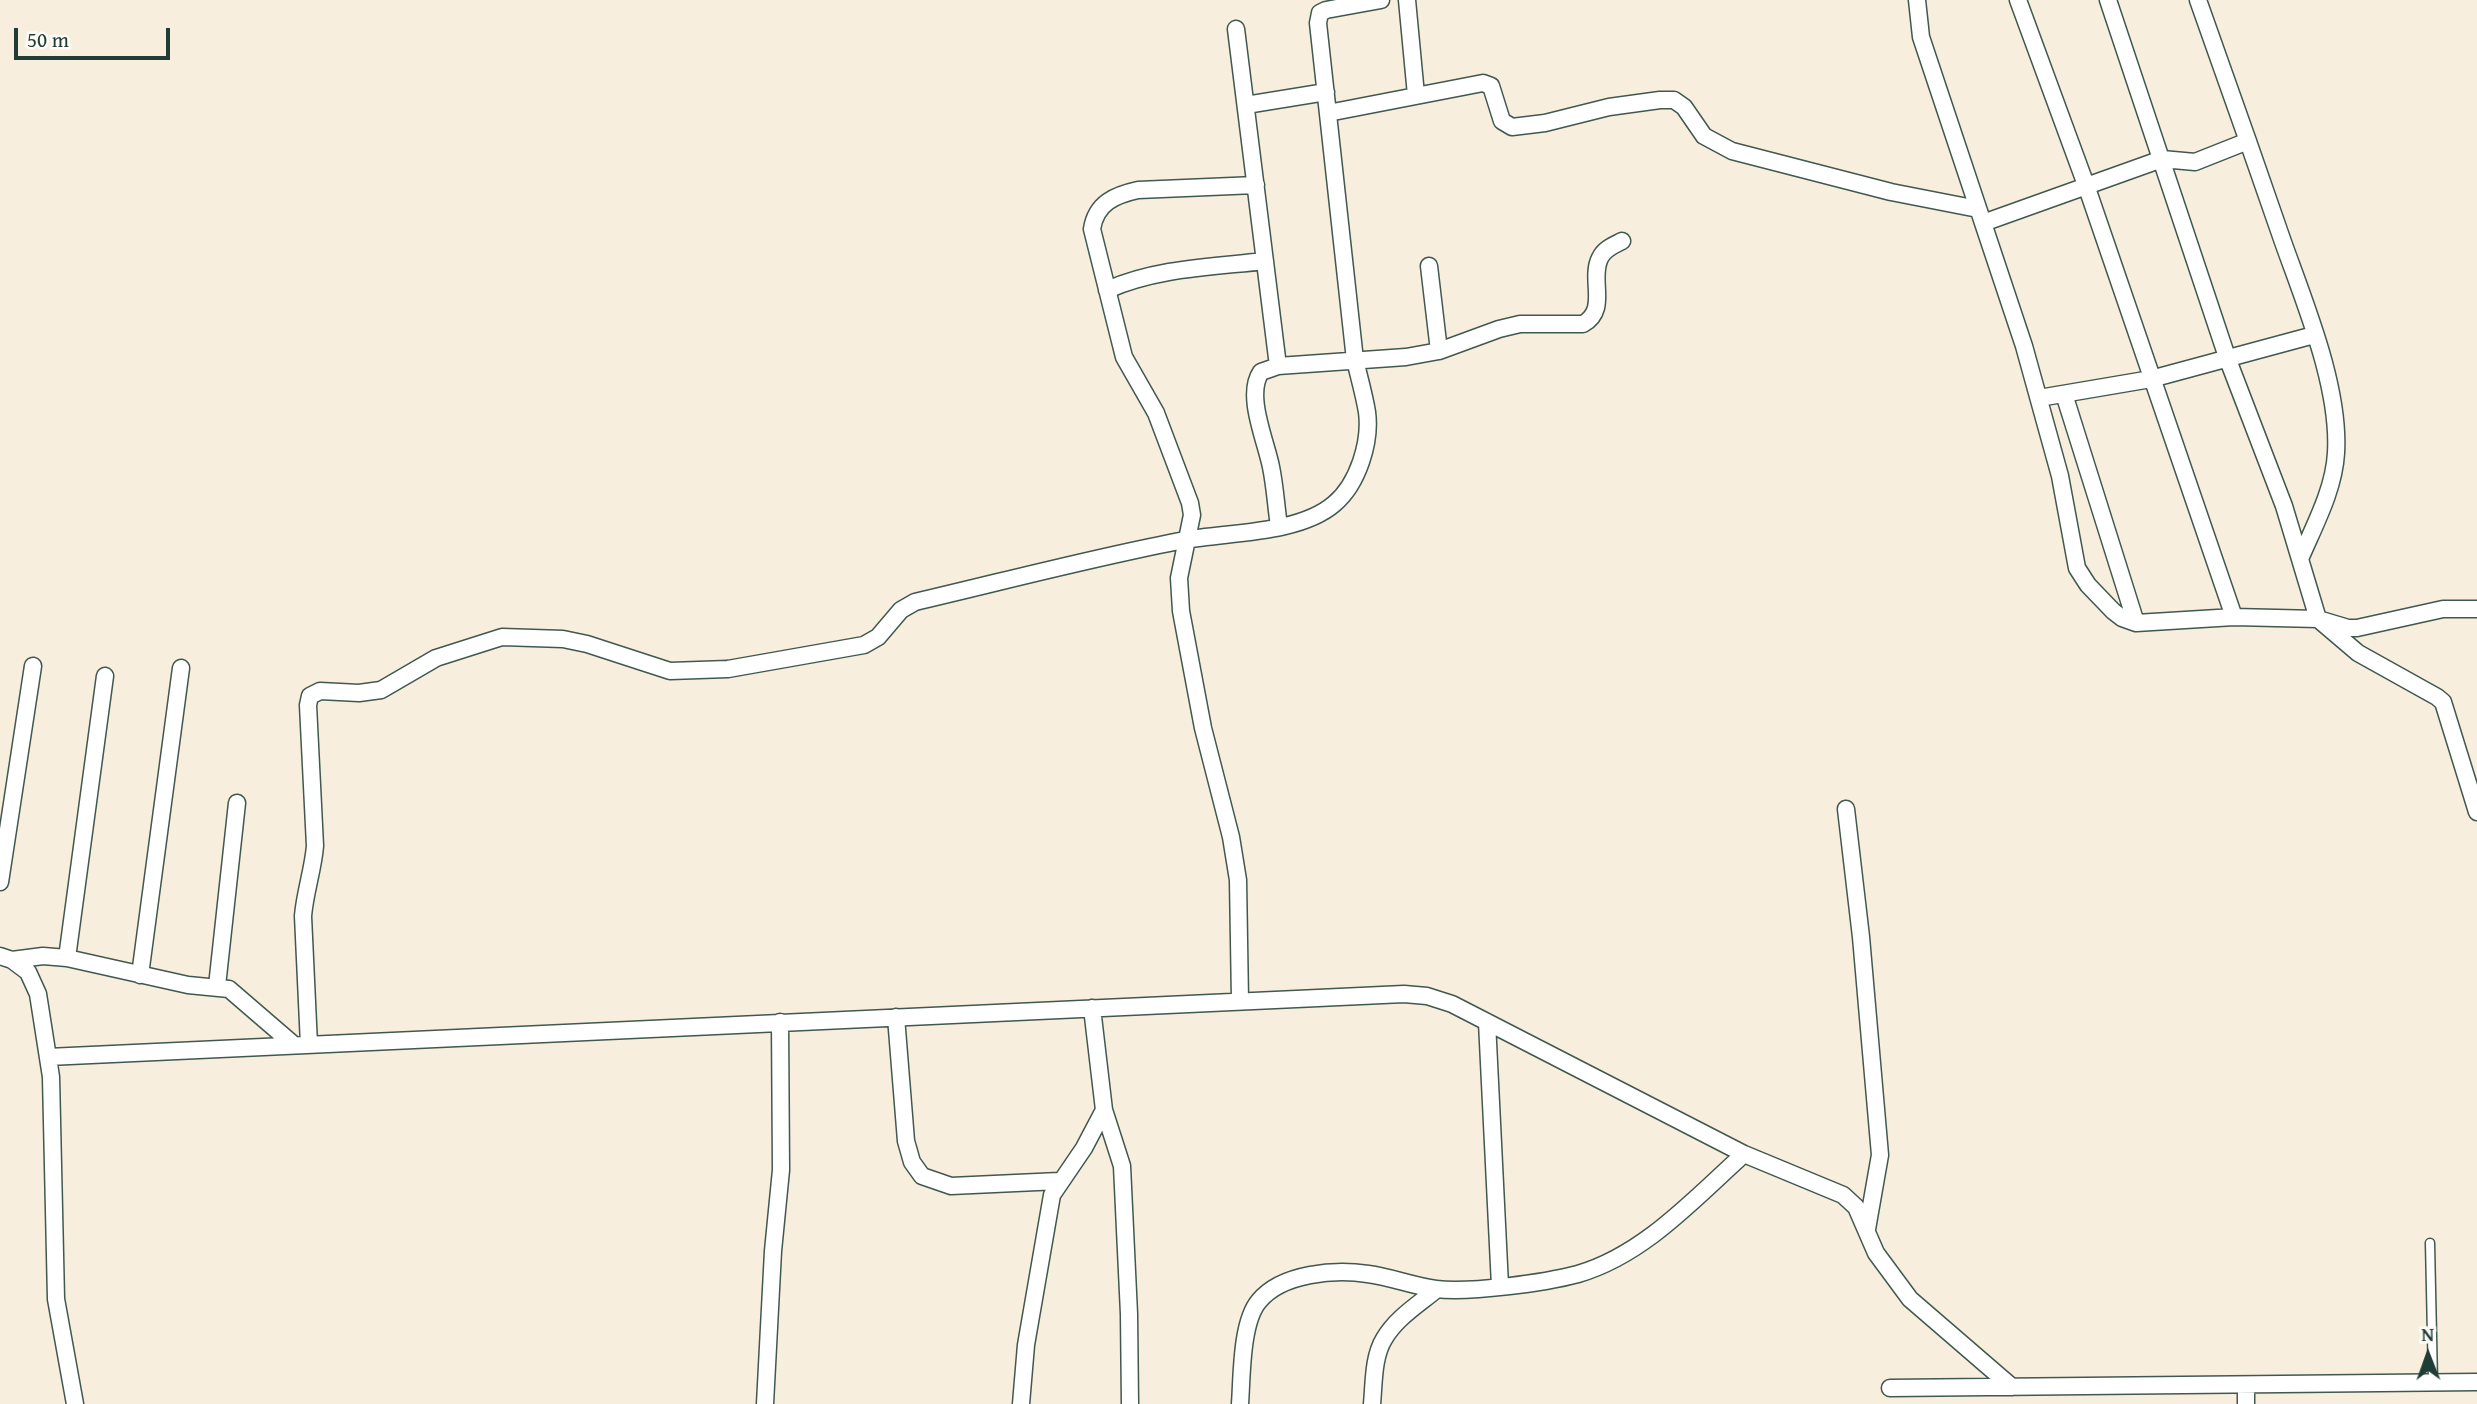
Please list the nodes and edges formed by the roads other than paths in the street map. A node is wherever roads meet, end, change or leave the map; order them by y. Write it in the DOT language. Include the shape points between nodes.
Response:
graph roads {
  1 [pos="1381,0"];
  2 [pos="1407,0"];
  3 [pos="1917,0"];
  4 [pos="2018,0"];
  5 [pos="2108,0"];
  6 [pos="2198,0"];
  7 [pos="1236,29"];
  8 [pos="1326,92"];
  9 [pos="1416,95"];
  10 [pos="1246,106"];
  11 [pos="1328,113"];
  12 [pos="2248,141"];
  13 [pos="2162,159"];
  14 [pos="1256,185"];
  15 [pos="2086,185"];
  16 [pos="1981,216"];
  17 [pos="1622,241"];
  18 [pos="1265,261"];
  19 [pos="1429,266"];
  20 [pos="1107,290"];
  21 [pos="2314,335"];
  22 [pos="1438,351"];
  23 [pos="1355,360"];
  24 [pos="2228,360"];
  25 [pos="1278,366"];
  26 [pos="2151,379"];
  27 [pos="2064,394"];
  28 [pos="2039,398"];
  29 [pos="1279,526"];
  30 [pos="1185,540"];
  31 [pos="2300,559"];
  32 [pos="2477,609"];
  33 [pos="2234,617"];
  34 [pos="2318,620"];
  35 [pos="2136,623"];
  36 [pos="33,666"];
  37 [pos="181,668"];
  38 [pos="106,676"];
  39 [pos="237,803"];
  40 [pos="1846,808"];
  41 [pos="2477,813"];
  42 [pos="0,882"];
  43 [pos="6,958"];
  44 [pos="67,958"];
  45 [pos="140,975"];
  46 [pos="217,986"];
  47 [pos="1240,1001"];
  48 [pos="1092,1008"];
  49 [pos="896,1017"];
  50 [pos="780,1022"];
  51 [pos="1487,1022"];
  52 [pos="302,1045"];
  53 [pos="48,1057"];
  54 [pos="1104,1110"];
  55 [pos="1744,1154"];
  56 [pos="1059,1181"];
  57 [pos="1867,1229"];
  58 [pos="2430,1243"];
  59 [pos="1500,1286"];
  60 [pos="1437,1289"];
  61 [pos="2432,1382"];
  62 [pos="2477,1382"];
  63 [pos="2246,1385"];
  64 [pos="2012,1387"];
  65 [pos="1889,1388"];
  66 [pos="75,1404"];
  67 [pos="765,1404"];
  68 [pos="1021,1404"];
  69 [pos="1130,1404"];
  70 [pos="1240,1404"];
  71 [pos="1372,1404"];
  72 [pos="2246,1404"];
  1 -- 8 [label="street" via="1321,13 1318,23"];
  2 -- 9 [label="street"];
  3 -- 16 [label="street" via="1920,37"];
  4 -- 15 [label="street"];
  5 -- 13 [label="street"];
  6 -- 12 [label="street"];
  7 -- 10 [label="street"];
  8 -- 10 [label="street"];
  8 -- 11 [label="street"];
  9 -- 11 [label="street"];
  9 -- 16 [label="street" via="1488,84 1502,121 1521,128 1609,107 1674,100 1704,136 1731,151"];
  10 -- 14 [label="street"];
  11 -- 23 [label="street"];
  12 -- 13 [label="street" via="2195,162"];
  12 -- 21 [label="street"];
  13 -- 15 [label="street"];
  13 -- 24 [label="street"];
  14 -- 18 [label="street"];
  14 -- 20 [label="street" via="1138,190 1110,199 1094,218 1093,229"];
  15 -- 16 [label="street"];
  15 -- 26 [label="street"];
  16 -- 28 [label="street"];
  17 -- 22 [label="street" via="1598,260 1597,303 1590,321 1520,324"];
  18 -- 20 [label="street" via="1154,274"];
  18 -- 25 [label="street"];
  19 -- 22 [label="street"];
  20 -- 30 [label="street" via="1127,364 1156,413 1187,493 1192,515"];
  21 -- 24 [label="street"];
  21 -- 31 [label="street" via="2335,419 2336,454 2330,486"];
  22 -- 23 [label="street"];
  23 -- 25 [label="street"];
  23 -- 29 [label="street" via="1367,429 1353,480 1334,504 1307,519"];
  24 -- 26 [label="street"];
  24 -- 31 [label="street"];
  25 -- 29 [label="street" via="1261,372 1255,385"];
  26 -- 27 [label="street"];
  26 -- 33 [label="street"];
  27 -- 28 [label="street"];
  27 -- 35 [label="street"];
  28 -- 35 [label="street" via="2081,575 2113,611"];
  29 -- 30 [label="street"];
  30 -- 47 [label="street" via="1179,578 1181,611 1238,880"];
  30 -- 52 [label="street" via="915,602 901,610 878,637 844,649 728,669 670,671 563,639 502,637 436,658 381,690 320,691 310,696 315,846 303,916"];
  31 -- 34 [label="street"];
  32 -- 34 [label="street" via="2443,609 2357,628"];
  33 -- 34 [label="street"];
  33 -- 35 [label="street"];
  34 -- 41 [label="street" via="2358,653 2442,702"];
  36 -- 42 [label="street"];
  37 -- 45 [label="street"];
  38 -- 44 [label="street"];
  39 -- 46 [label="street"];
  40 -- 57 [label="street" via="1880,1155"];
  43 -- 44 [label="street"];
  43 -- 53 [label="street" via="28,972 37,994"];
  44 -- 45 [label="street"];
  45 -- 46 [label="street"];
  46 -- 52 [label="street" via="233,991"];
  47 -- 48 [label="street"];
  47 -- 51 [label="street" via="1404,994 1452,1004"];
  48 -- 49 [label="street"];
  48 -- 54 [label="street"];
  49 -- 50 [label="street"];
  49 -- 56 [label="street" via="906,1141 922,1176 951,1186"];
  50 -- 52 [label="street"];
  50 -- 67 [label="street" via="781,1170"];
  51 -- 55 [label="street"];
  51 -- 59 [label="street"];
  52 -- 53 [label="street"];
  53 -- 66 [label="street" via="56,1299"];
  54 -- 56 [label="street"];
  54 -- 69 [label="street" via="1122,1166"];
  55 -- 57 [label="street" via="1843,1195 1856,1207"];
  55 -- 59 [label="street" via="1644,1241 1612,1261 1578,1274"];
  56 -- 68 [label="street" via="1048,1209"];
  57 -- 64 [label="street" via="1876,1253 1910,1299"];
  58 -- 61 [label="lane"];
  59 -- 60 [label="street"];
  60 -- 70 [label="street" via="1368,1273 1334,1272 1272,1289 1250,1317"];
  60 -- 71 [label="street" via="1383,1339"];
  61 -- 62 [label="street"];
  61 -- 63 [label="street"];
  63 -- 64 [label="street"];
  63 -- 72 [label="street"];
  64 -- 65 [label="street"];
}
